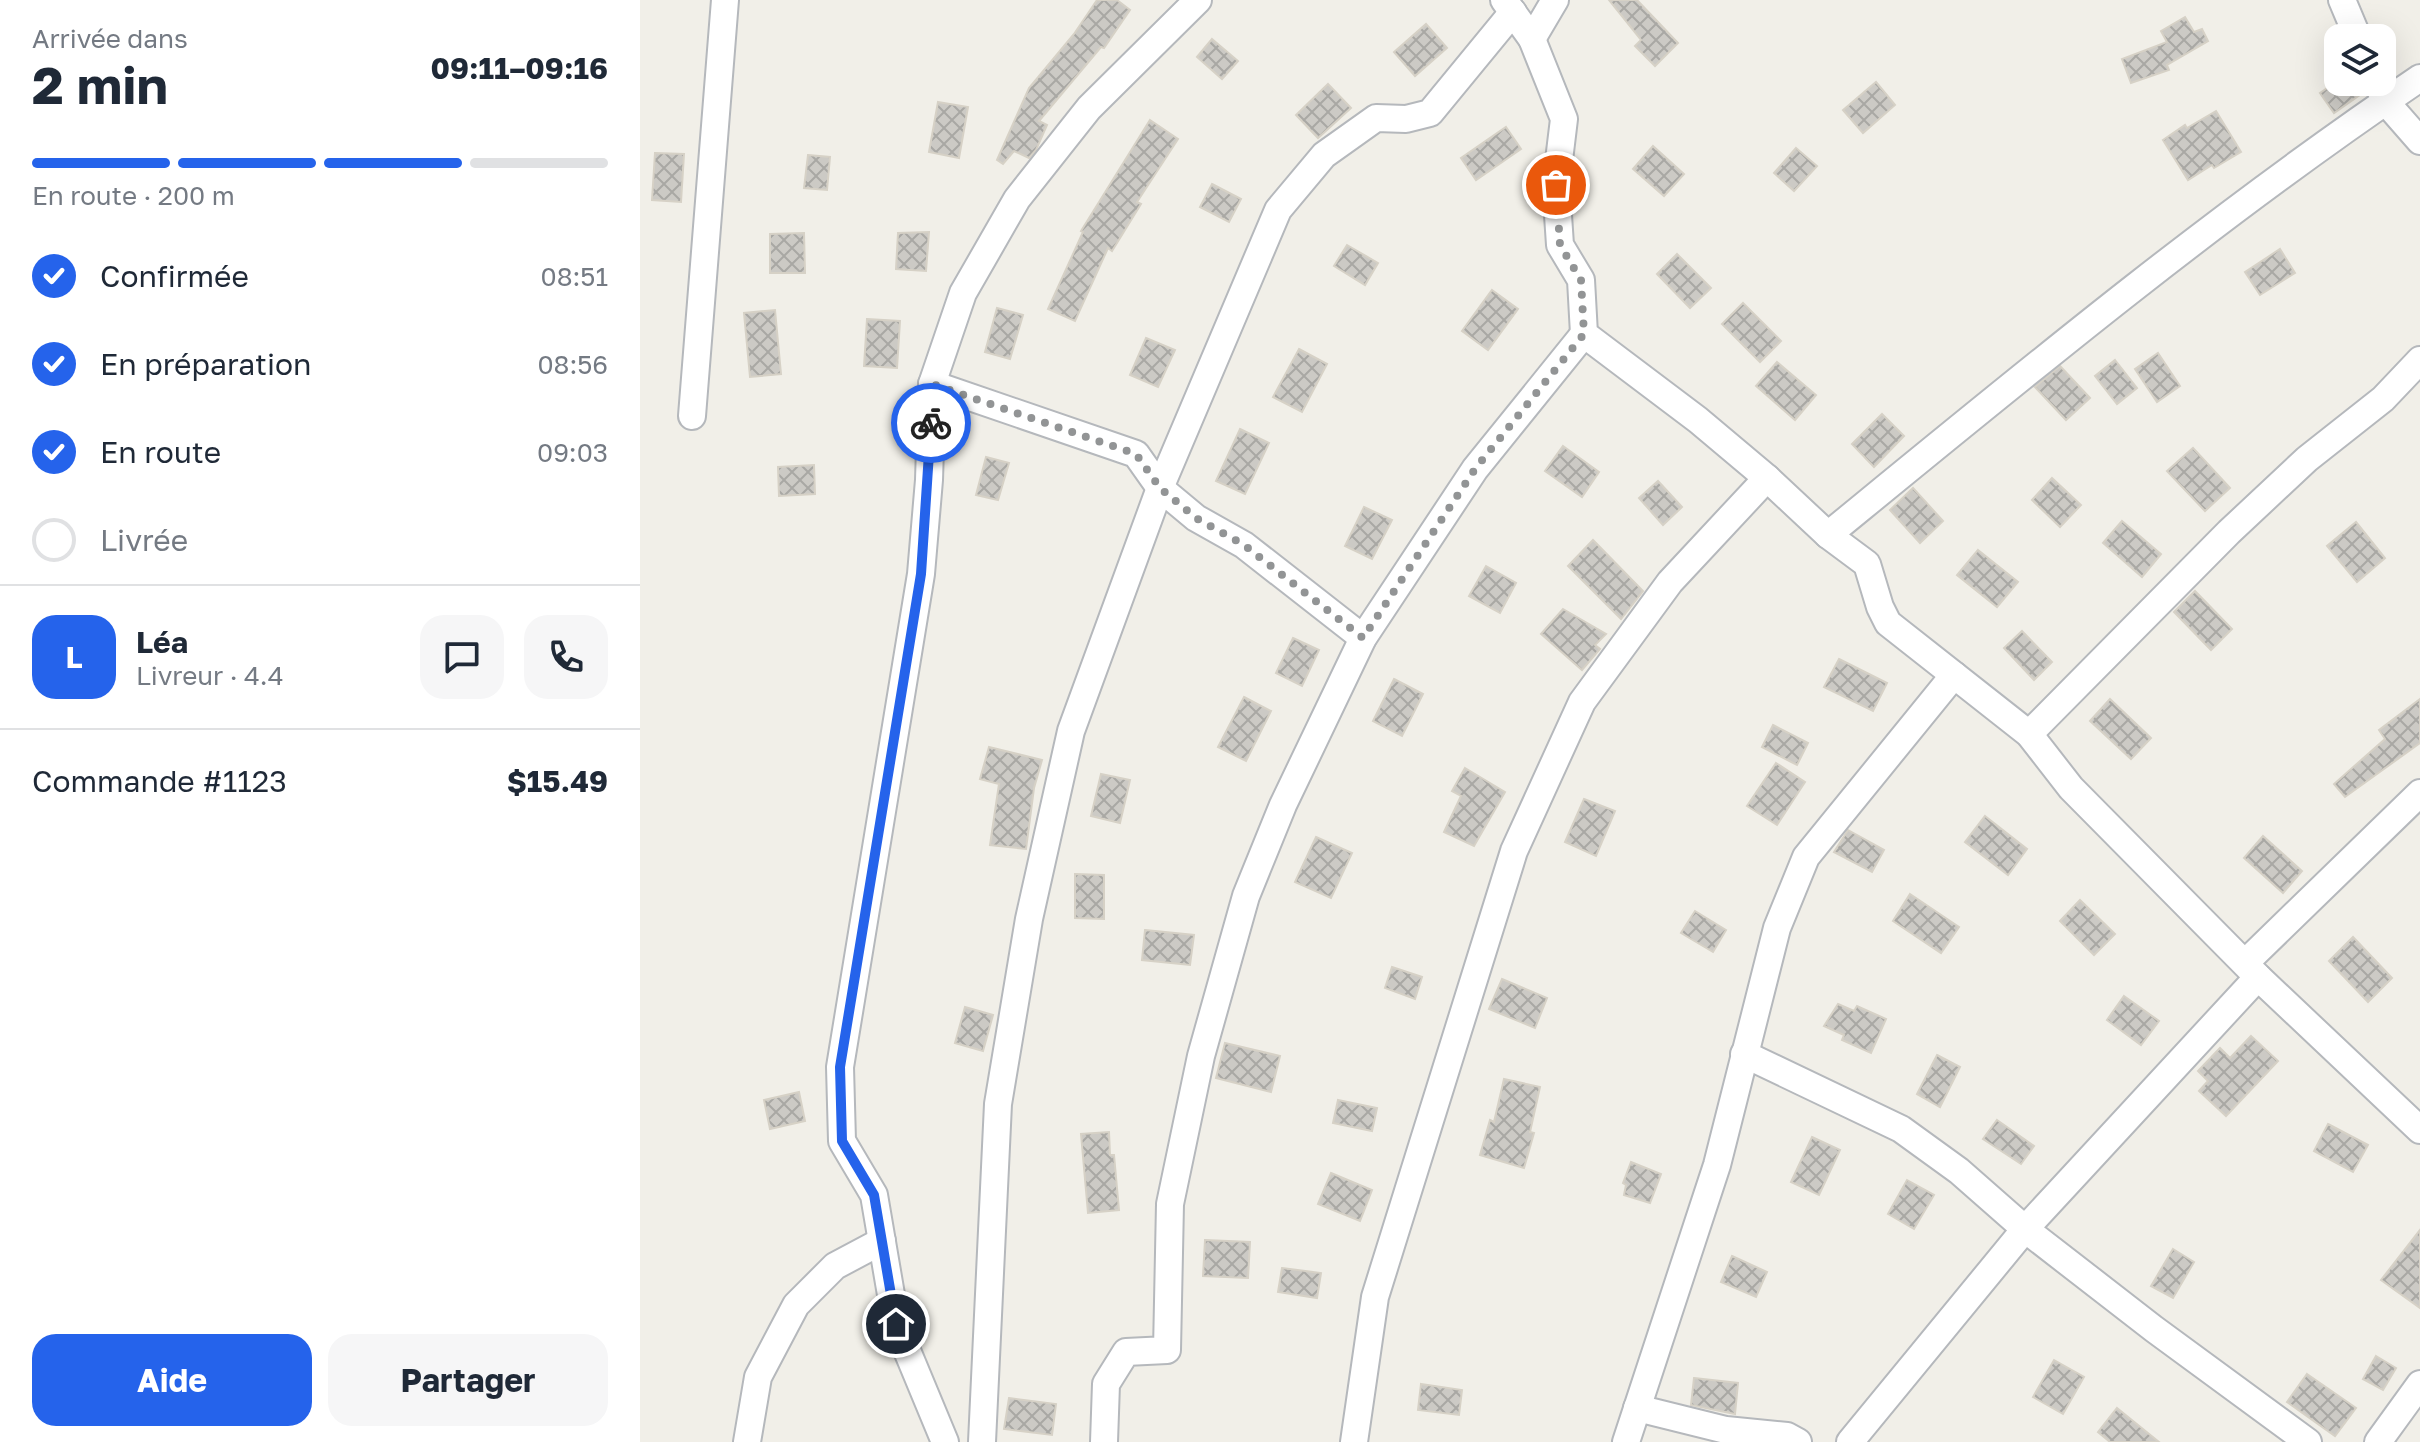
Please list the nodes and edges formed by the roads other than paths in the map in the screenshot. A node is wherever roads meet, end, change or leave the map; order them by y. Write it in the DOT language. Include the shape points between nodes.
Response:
graph roads {
  1 [pos="725,0"];
  2 [pos="1198,0"];
  3 [pos="1555,0"];
  4 [pos="2342,0"];
  5 [pos="1509,6"];
  6 [pos="2352,24"];
  7 [pos="1532,39"];
  8 [pos="2420,78"];
  9 [pos="2396,87"];
  10 [pos="2376,96"];
  11 [pos="2384,96"];
  12 [pos="2420,141"];
  13 [pos="1584,334"];
  14 [pos="2420,360"];
  15 [pos="932,384"];
  16 [pos="692,416"];
  17 [pos="1767,478"];
  18 [pos="1160,488"];
  19 [pos="1828,535"];
  20 [pos="1363,638"];
  21 [pos="1954,675"];
  22 [pos="2029,734"];
  23 [pos="2420,793"];
  24 [pos="2251,970"];
  25 [pos="1744,1054"];
  26 [pos="2420,1130"];
  27 [pos="2025,1229"];
  28 [pos="882,1241"];
  29 [pos="2420,1384"];
  30 [pos="1637,1408"];
  31 [pos="747,1442"];
  32 [pos="945,1442"];
  33 [pos="982,1442"];
  34 [pos="1104,1442"];
  35 [pos="1354,1442"];
  36 [pos="1626,1442"];
  37 [pos="1798,1442"];
  38 [pos="1850,1442"];
  39 [pos="2308,1442"];
  40 [pos="2378,1442"];
  1 -- 16 [label="street"];
  2 -- 15 [label="street" via="1089,108 1017,199 963,293"];
  3 -- 7 [label="street"];
  4 -- 6 [label="street"];
  5 -- 7 [label="street"];
  5 -- 18 [label="street" via="1430,113 1376,118 1324,155 1278,210"];
  7 -- 13 [label="street" via="1564,119 1556,185 1560,245 1581,280"];
  8 -- 9 [label="street"];
  10 -- 19 [label="street"];
  11 -- 12 [label="street"];
  13 -- 17 [label="street"];
  13 -- 20 [label="street" via="1475,469"];
  14 -- 22 [label="street" via="2383,399 2307,459 2229,532"];
  15 -- 18 [label="street" via="1136,454"];
  15 -- 28 [label="street" via="921,574 840,1067 842,1141 874,1195"];
  17 -- 19 [label="street"];
  17 -- 35 [label="street" via="1670,582 1582,702 1514,851 1375,1297"];
  18 -- 20 [label="street" via="1196,518 1244,545"];
  18 -- 33 [label="street" via="1071,731 1029,919 998,1104"];
  19 -- 21 [label="street" via="1867,564 1888,623"];
  20 -- 34 [label="street" via="1246,896 1201,1056 1170,1204 1167,1350 1126,1352 1106,1384"];
  21 -- 22 [label="street"];
  21 -- 25 [label="street" via="1806,857 1777,928"];
  22 -- 24 [label="street" via="2071,788"];
  23 -- 24 [label="street"];
  24 -- 26 [label="street"];
  24 -- 27 [label="street"];
  25 -- 27 [label="street" via="1901,1129"];
  25 -- 30 [label="street" via="1717,1165"];
  27 -- 38 [label="street"];
  27 -- 39 [label="street"];
  28 -- 31 [label="street" via="835,1266 796,1305 758,1377"];
  28 -- 32 [label="street" via="896,1324"];
  29 -- 40 [label="street"];
  30 -- 36 [label="street"];
  30 -- 37 [label="street"];
}
